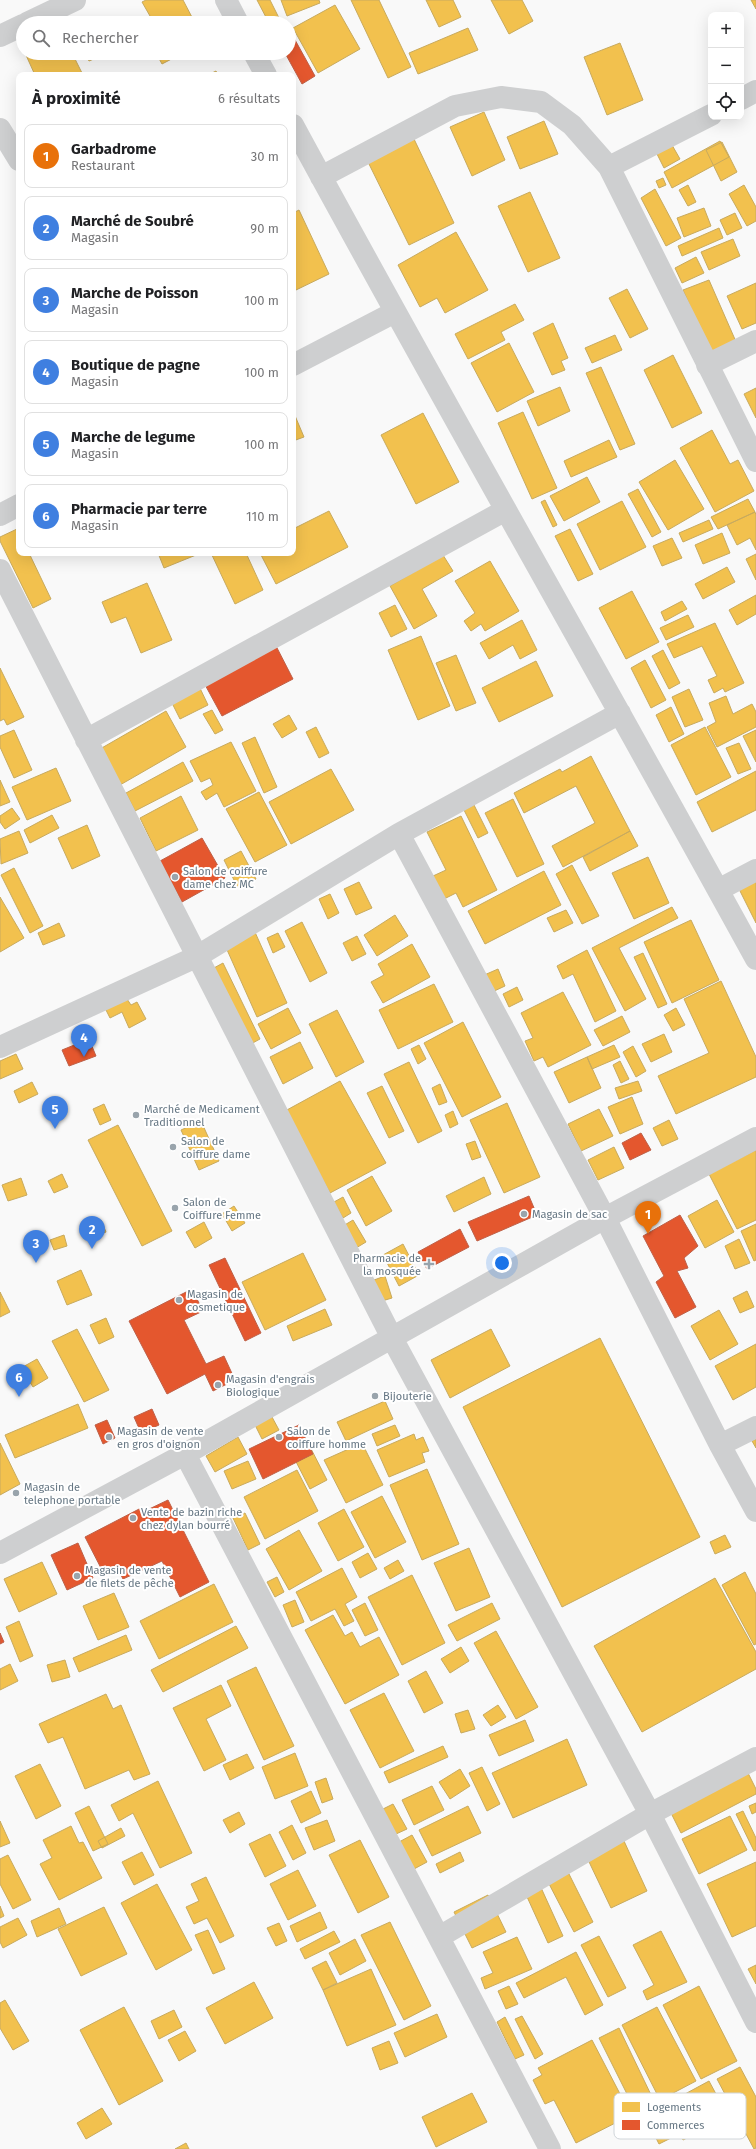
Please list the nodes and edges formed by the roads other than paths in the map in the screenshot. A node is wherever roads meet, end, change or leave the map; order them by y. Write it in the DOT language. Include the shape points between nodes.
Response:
graph roads {
  1 [pos="75,0"];
  2 [pos="226,0"];
  3 [pos="42,16"];
  4 [pos="234,16"];
  5 [pos="16,28"];
  6 [pos="0,36"];
  7 [pos="258,60"];
  8 [pos="264,72"];
  9 [pos="756,91"];
  10 [pos="744,97"];
  11 [pos="708,117"];
  12 [pos="0,129"];
  13 [pos="296,131"];
  14 [pos="16,155"];
  15 [pos="609,167"];
  16 [pos="321,177"];
  17 [pos="395,312"];
  18 [pos="756,341"];
  19 [pos="296,363"];
  20 [pos="707,365"];
  21 [pos="756,461"];
  22 [pos="16,507"];
  23 [pos="506,510"];
  24 [pos="0,515"];
  25 [pos="0,570"];
  26 [pos="620,713"];
  27 [pos="86,740"];
  28 [pos="399,834"];
  29 [pos="756,870"];
  30 [pos="718,890"];
  31 [pos="196,957"];
  32 [pos="756,959"];
  33 [pos="0,1047"];
  34 [pos="756,1138"];
  35 [pos="605,1218"];
  36 [pos="392,1338"];
  37 [pos="756,1427"];
  38 [pos="720,1445"];
  39 [pos="185,1454"];
  40 [pos="756,1511"];
  41 [pos="0,1554"];
  42 [pos="756,1758"];
  43 [pos="650,1814"];
  44 [pos="439,1937"];
  45 [pos="756,2022"];
  46 [pos="550,2149"];
  1 -- 3 [label="street"];
  2 -- 4 [label="street"];
  5 -- 6 [label="street"];
  7 -- 8 [label="street"];
  9 -- 10 [label="street"];
  11 -- 15 [label="street"];
  12 -- 14 [label="street"];
  13 -- 16 [label="street"];
  15 -- 16 [label="street" via="572,125 540,102 501,97 454,106"];
  15 -- 20 [label="street"];
  16 -- 17 [label="street"];
  17 -- 19 [label="street"];
  17 -- 23 [label="street"];
  18 -- 20 [label="street"];
  20 -- 21 [label="street"];
  22 -- 24 [label="street"];
  23 -- 26 [label="street"];
  23 -- 27 [label="street"];
  25 -- 27 [label="street"];
  26 -- 28 [label="street"];
  26 -- 30 [label="street"];
  27 -- 31 [label="street"];
  28 -- 31 [label="street"];
  28 -- 35 [label="street"];
  29 -- 30 [label="street"];
  30 -- 32 [label="street"];
  31 -- 33 [label="street"];
  31 -- 36 [label="street"];
  34 -- 35 [label="street"];
  35 -- 36 [label="street"];
  35 -- 38 [label="street"];
  36 -- 39 [label="street"];
  36 -- 43 [label="street"];
  37 -- 38 [label="street"];
  38 -- 40 [label="street"];
  39 -- 41 [label="street"];
  39 -- 44 [label="street"];
  42 -- 43 [label="street"];
  43 -- 44 [label="street"];
  43 -- 45 [label="street"];
  44 -- 46 [label="street"];
}
